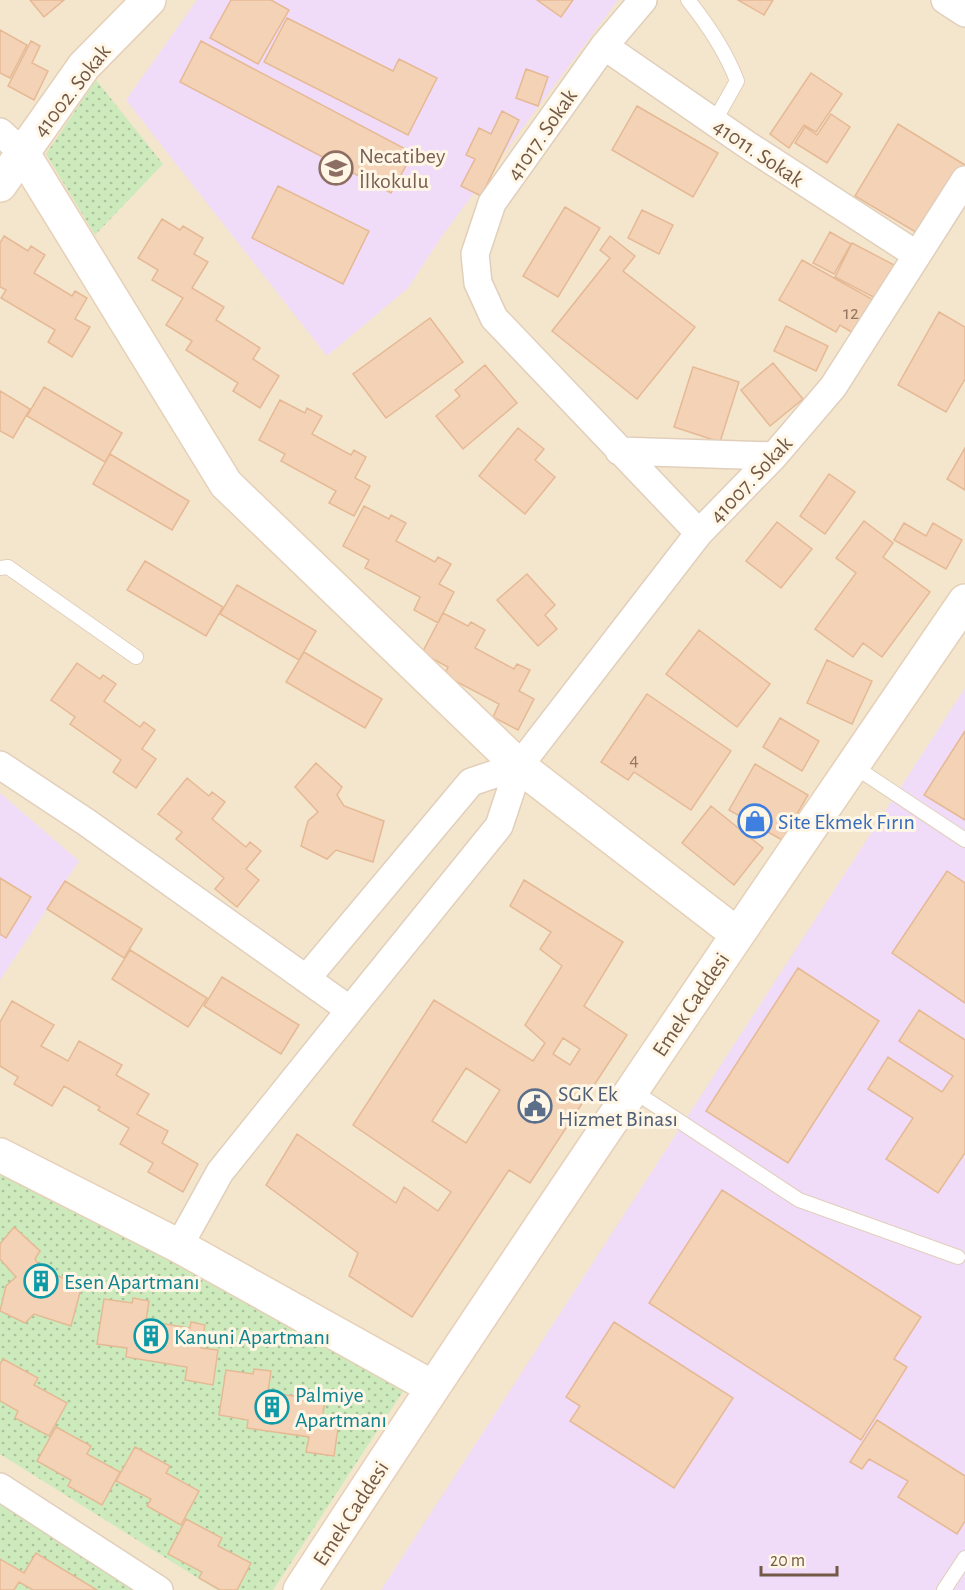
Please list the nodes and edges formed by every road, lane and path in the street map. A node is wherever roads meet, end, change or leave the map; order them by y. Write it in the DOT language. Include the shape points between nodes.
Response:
graph roads {
  1 [pos="149,0"];
  2 [pos="643,0"];
  3 [pos="688,0"];
  4 [pos="945,0"];
  5 [pos="965,13"];
  6 [pos="604,46"];
  7 [pos="714,122"];
  8 [pos="11,142"];
  9 [pos="965,180"];
  10 [pos="0,185"];
  11 [pos="917,255"];
  12 [pos="619,451"];
  13 [pos="774,456"];
  14 [pos="699,533"];
  15 [pos="0,568"];
  16 [pos="965,601"];
  17 [pos="135,657"];
  18 [pos="0,765"];
  19 [pos="852,765"];
  20 [pos="519,766"];
  21 [pos="965,840"];
  22 [pos="737,934"];
  23 [pos="306,979"];
  24 [pos="350,1010"];
  25 [pos="632,1090"];
  26 [pos="0,1155"];
  27 [pos="179,1246"];
  28 [pos="958,1257"];
  29 [pos="432,1387"];
  30 [pos="0,1486"];
  31 [pos="965,1558"];
  32 [pos="159,1590"];
  33 [pos="300,1590"];
  34 [pos="944,1590"];
  1 -- 8 [label="street, 41002. Sokak"];
  2 -- 6 [label="street, 41017. Sokak"];
  3 -- 7 [label="lane" via="707,24 737,81"];
  4 -- 5 [label="street"];
  6 -- 7 [label="street, 41011. Sokak"];
  6 -- 12 [label="street, 41017. Sokak" via="492,203 475,254 478,283 494,318"];
  7 -- 11 [label="street, 41011. Sokak"];
  8 -- 10 [label="street, 41002. Sokak"];
  8 -- 20 [label="street" via="226,484"];
  9 -- 11 [label="street, 41007. Sokak"];
  11 -- 13 [label="street, 41007. Sokak" via="833,387"];
  12 -- 13 [label="street"];
  12 -- 14 [label="street, 41017. Sokak"];
  13 -- 14 [label="street, 41007. Sokak"];
  14 -- 20 [label="street, 41007. Sokak"];
  15 -- 17 [label="lane" via="8,567"];
  16 -- 19 [label="street, Emek Caddesi"];
  18 -- 23 [label="street"];
  19 -- 21 [label="lane"];
  19 -- 22 [label="street, Emek Caddesi"];
  20 -- 22 [label="street"];
  20 -- 23 [label="street" via="471,782"];
  20 -- 24 [label="street" via="499,826"];
  22 -- 25 [label="street, Emek Caddesi"];
  23 -- 24 [label="street"];
  24 -- 27 [label="street" via="220,1172"];
  25 -- 28 [label="lane" via="799,1200"];
  25 -- 29 [label="street, Emek Caddesi"];
  26 -- 27 [label="street"];
  27 -- 29 [label="street"];
  29 -- 33 [label="street, Emek Caddesi"];
  30 -- 32 [label="street"];
  31 -- 34 [label="lane"];
}
